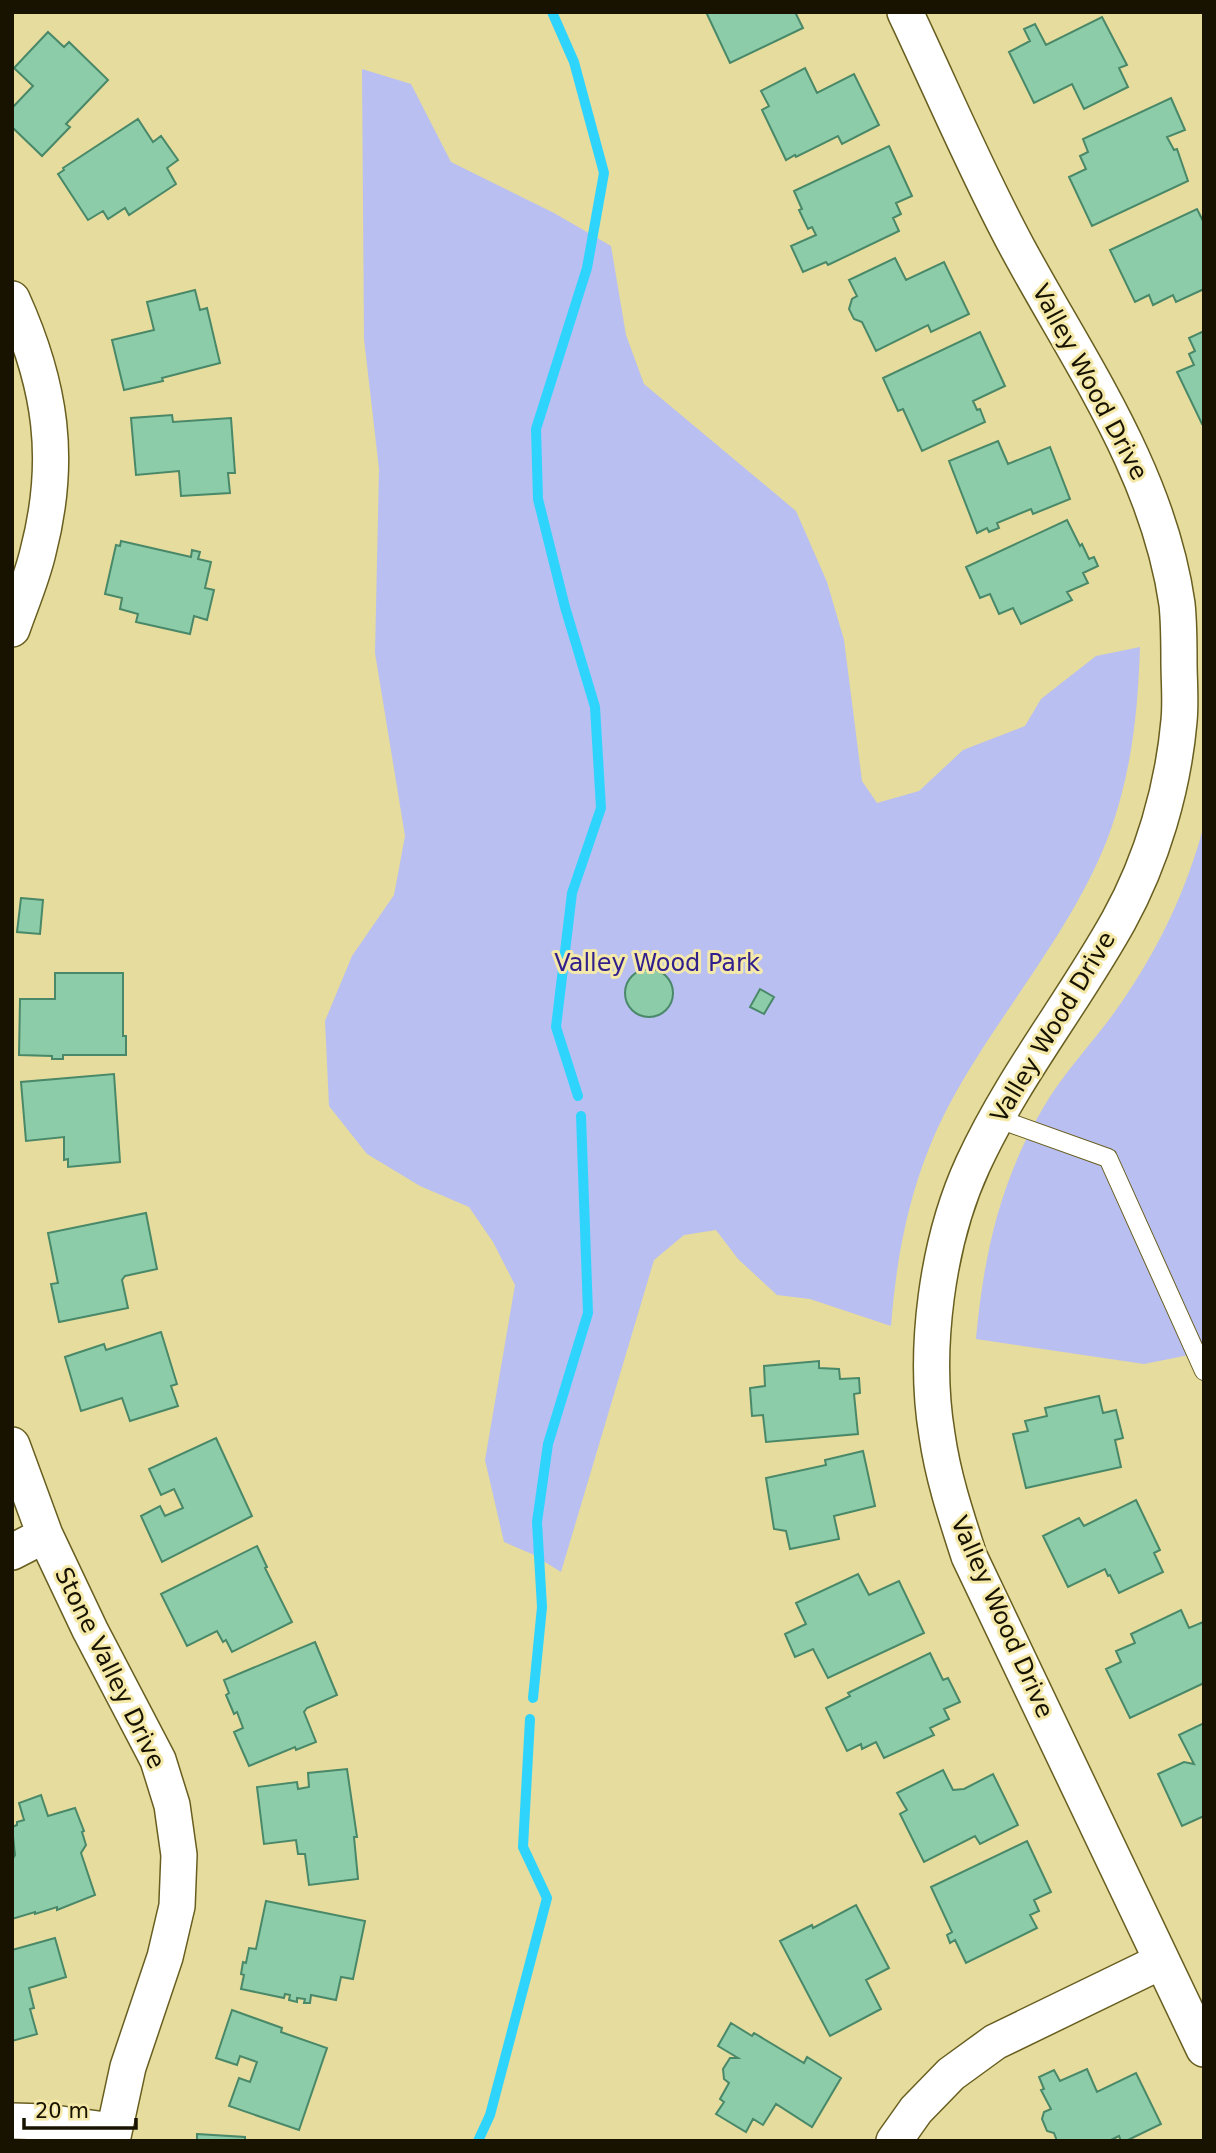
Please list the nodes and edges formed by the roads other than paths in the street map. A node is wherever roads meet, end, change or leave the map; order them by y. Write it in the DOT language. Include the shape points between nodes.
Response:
graph roads {
  1 [pos="905,12"];
  2 [pos="12,299"];
  3 [pos="1190,604"];
  4 [pos="12,629"];
  5 [pos="996,1118"];
  6 [pos="1204,1371"];
  7 [pos="12,1445"];
  8 [pos="45,1535"];
  9 [pos="12,1552"];
  10 [pos="1162,1961"];
  11 [pos="1204,2049"];
  12 [pos="12,2121"];
  13 [pos="112,2136"];
  14 [pos="894,2141"];
  1 -- 3 [label="street, Valley Wood Drive" via="1015,243 1116,423"];
  2 -- 4 [label="street" via="31,341 46,395 51,444 50,496 38,552"];
  3 -- 5 [label="street, Valley Wood Drive" via="1180,719 1168,789 1149,854 1119,918"];
  5 -- 6 [label="lane" via="1108,1158"];
  5 -- 10 [label="street, Valley Wood Drive" via="971,1167 951,1228 936,1300 932,1367 936,1432 969,1556"];
  7 -- 8 [label="street, Stone Valley Drive"];
  8 -- 9 [label="street"];
  8 -- 13 [label="street, Stone Valley Drive" via="158,1760 172,1805 179,1855 177,1906 165,1957 128,2067"];
  10 -- 11 [label="street, Valley Wood Drive"];
  10 -- 14 [label="street" via="995,2042 951,2074"];
  12 -- 13 [label="street" via="46,2122"];
}
